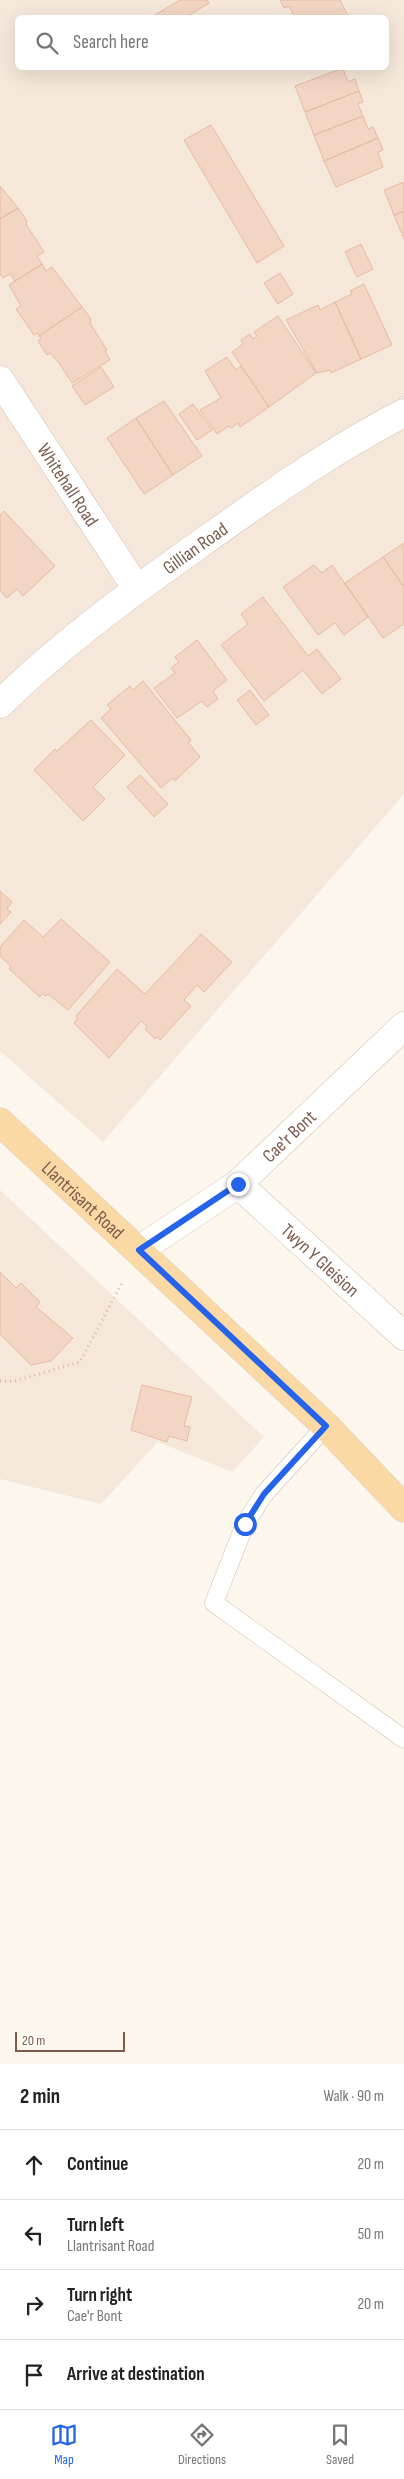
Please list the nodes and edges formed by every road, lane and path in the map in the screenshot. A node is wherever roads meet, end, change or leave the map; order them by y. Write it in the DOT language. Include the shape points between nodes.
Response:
graph roads {
  1 [pos="0,380"];
  2 [pos="404,413"];
  3 [pos="137,589"];
  4 [pos="0,704"];
  5 [pos="404,1026"];
  6 [pos="0,1122"];
  7 [pos="238,1184"];
  8 [pos="139,1250"];
  9 [pos="404,1336"];
  10 [pos="0,1381"];
  11 [pos="326,1426"];
  12 [pos="404,1508"];
  13 [pos="404,1739"];
  1 -- 3 [label="street, Whitehall Road"];
  2 -- 3 [label="street, Gillian Road" via="285,483"];
  3 -- 4 [label="street, Gillian Road"];
  5 -- 7 [label="street, Cae'r Bont"];
  6 -- 8 [label="main road, Llantrisant Road"];
  7 -- 8 [label="street, Cae'r Bont"];
  7 -- 9 [label="street, Twyn Y Gleision"];
  8 -- 10 [label="path" via="80,1362"];
  8 -- 11 [label="main road, Llantrisant Road"];
  11 -- 12 [label="main road, Llantrisant Road"];
  11 -- 13 [label="lane" via="259,1501 245,1524 214,1603"];
}
